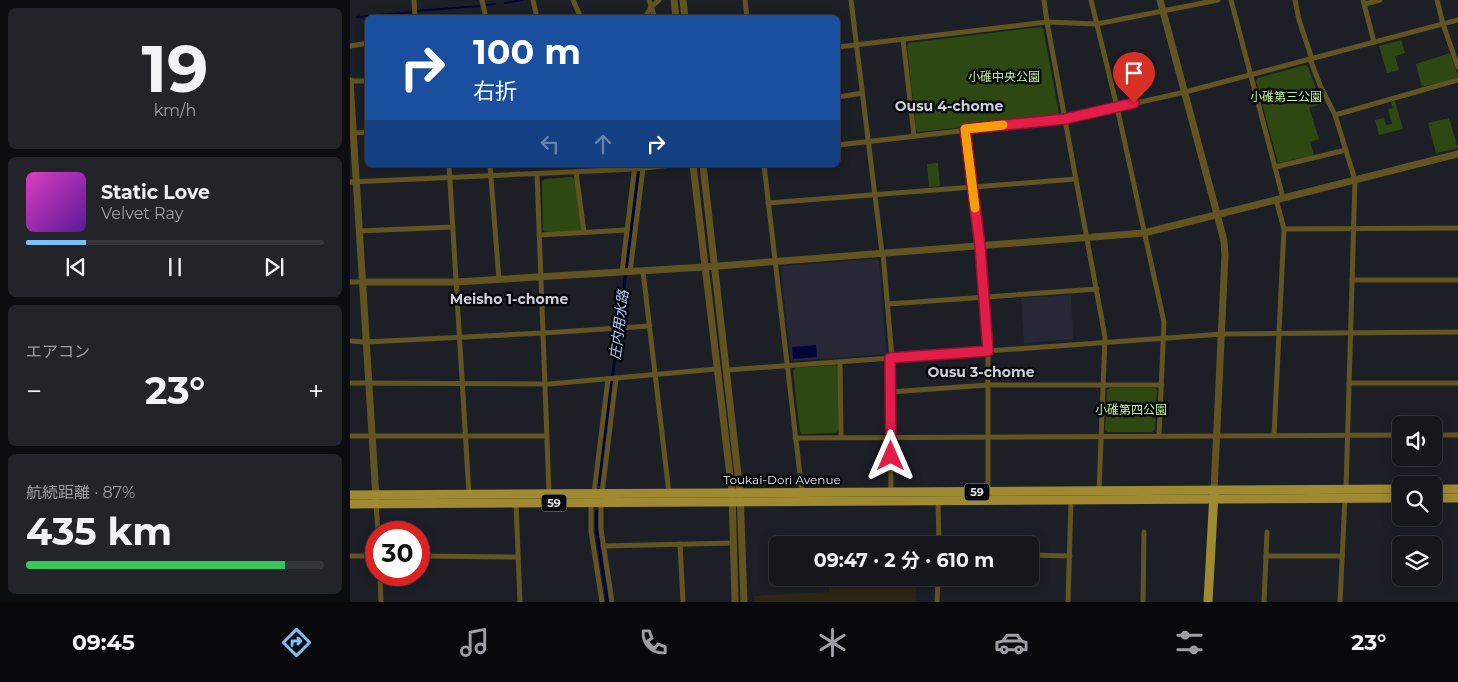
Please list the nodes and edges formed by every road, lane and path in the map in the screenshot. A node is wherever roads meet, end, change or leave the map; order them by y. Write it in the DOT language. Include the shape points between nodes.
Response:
graph roads {
  1 [pos="414,0"];
  2 [pos="482,0"];
  3 [pos="533,0"];
  4 [pos="573,0"];
  5 [pos="649,0"];
  6 [pos="674,0"];
  7 [pos="683,0"];
  8 [pos="745,0"];
  9 [pos="749,0"];
  10 [pos="851,0"];
  11 [pos="1044,0"];
  12 [pos="1091,0"];
  13 [pos="1160,0"];
  14 [pos="1218,0"];
  15 [pos="1231,0"];
  16 [pos="1295,0"];
  17 [pos="1380,0"];
  18 [pos="1437,0"];
  19 [pos="658,1"];
  20 [pos="1364,2"];
  21 [pos="652,7"];
  22 [pos="1163,11"];
  23 [pos="415,15"];
  24 [pos="485,15"];
  25 [pos="536,15"];
  26 [pos="580,15"];
  27 [pos="646,15"];
  28 [pos="654,15"];
  29 [pos="676,15"];
  30 [pos="685,15"];
  31 [pos="747,15"];
  32 [pos="1458,20"];
  33 [pos="1047,22"];
  34 [pos="1097,24"];
  35 [pos="1443,24"];
  36 [pos="903,39"];
  37 [pos="1374,42"];
  38 [pos="365,44"];
  39 [pos="856,45"];
  40 [pos="350,46"];
  41 [pos="840,47"];
  42 [pos="1311,59"];
  43 [pos="1458,67"];
  44 [pos="1251,74"];
  45 [pos="1458,80"];
  46 [pos="350,81"];
  47 [pos="365,81"];
  48 [pos="1184,92"];
  49 [pos="862,93"];
  50 [pos="840,96"];
  51 [pos="1117,107"];
  52 [pos="1335,116"];
  53 [pos="1065,119"];
  54 [pos="351,120"];
  55 [pos="965,129"];
  56 [pos="365,132"];
  57 [pos="353,133"];
  58 [pos="914,136"];
  59 [pos="868,141"];
  60 [pos="840,145"];
  61 [pos="1346,150"];
  62 [pos="1458,154"];
  63 [pos="449,167"];
  64 [pos="490,167"];
  65 [pos="562,167"];
  66 [pos="693,167"];
  67 [pos="703,167"];
  68 [pos="764,167"];
  69 [pos="1275,167"];
  70 [pos="638,168"];
  71 [pos="576,172"];
  72 [pos="563,173"];
  73 [pos="537,174"];
  74 [pos="490,176"];
  75 [pos="450,178"];
  76 [pos="1076,179"];
  77 [pos="1354,180"];
  78 [pos="353,182"];
  79 [pos="972,187"];
  80 [pos="875,194"];
  81 [pos="1279,198"];
  82 [pos="768,203"];
  83 [pos="1217,214"];
  84 [pos="453,227"];
  85 [pos="1458,228"];
  86 [pos="1284,229"];
  87 [pos="1353,229"];
  88 [pos="627,230"];
  89 [pos="359,231"];
  90 [pos="584,232"];
  91 [pos="1144,233"];
  92 [pos="539,235"];
  93 [pos="1086,237"];
  94 [pos="980,246"];
  95 [pos="882,253"];
  96 [pos="775,262"];
  97 [pos="714,266"];
  98 [pos="705,267"];
  99 [pos="644,271"];
  100 [pos="626,272"];
  101 [pos="541,277"];
  102 [pos="499,280"];
  103 [pos="1352,280"];
  104 [pos="1458,280"];
  105 [pos="350,282"];
  106 [pos="363,282"];
  107 [pos="456,282"];
  108 [pos="1097,289"];
  109 [pos="984,298"];
  110 [pos="888,304"];
  111 [pos="650,326"];
  112 [pos="1458,332"];
  113 [pos="543,333"];
  114 [pos="1279,333"];
  115 [pos="1350,333"];
  116 [pos="1222,334"];
  117 [pos="459,337"];
  118 [pos="1164,338"];
  119 [pos="350,341"];
  120 [pos="366,342"];
  121 [pos="1106,342"];
  122 [pos="988,351"];
  123 [pos="891,358"];
  124 [pos="840,362"];
  125 [pos="787,366"];
  126 [pos="716,369"];
  127 [pos="727,370"];
  128 [pos="655,374"];
  129 [pos="612,378"];
  130 [pos="1458,382"];
  131 [pos="350,383"];
  132 [pos="369,383"];
  133 [pos="462,383"];
  134 [pos="1349,383"];
  135 [pos="545,384"];
  136 [pos="1104,385"];
  137 [pos="1162,385"];
  138 [pos="988,386"];
  139 [pos="890,392"];
  140 [pos="1442,435"];
  141 [pos="1458,435"];
  142 [pos="350,436"];
  143 [pos="372,436"];
  144 [pos="465,436"];
  145 [pos="547,436"];
  146 [pos="1101,436"];
  147 [pos="1159,436"];
  148 [pos="1217,436"];
  149 [pos="1274,436"];
  150 [pos="1348,436"];
  151 [pos="1392,436"];
  152 [pos="840,437"];
  153 [pos="891,437"];
  154 [pos="988,437"];
  155 [pos="795,438"];
  156 [pos="1442,489"];
  157 [pos="1458,489"];
  158 [pos="1392,490"];
  159 [pos="1099,491"];
  160 [pos="736,492"];
  161 [pos="802,492"];
  162 [pos="891,492"];
  163 [pos="549,493"];
  164 [pos="598,493"];
  165 [pos="669,493"];
  166 [pos="469,494"];
  167 [pos="1346,494"];
  168 [pos="350,495"];
  169 [pos="1214,495"];
  170 [pos="988,496"];
  171 [pos="1392,497"];
  172 [pos="1442,498"];
  173 [pos="1458,498"];
  174 [pos="376,499"];
  175 [pos="1071,500"];
  176 [pos="938,501"];
  177 [pos="736,502"];
  178 [pos="516,503"];
  179 [pos="591,503"];
  180 [pos="602,503"];
  181 [pos="350,504"];
  182 [pos="377,521"];
  183 [pos="1144,532"];
  184 [pos="1267,532"];
  185 [pos="938,536"];
  186 [pos="680,544"];
  187 [pos="734,544"];
  188 [pos="603,546"];
  189 [pos="1039,555"];
  190 [pos="350,556"];
  191 [pos="365,556"];
  192 [pos="430,556"];
  193 [pos="1070,556"];
  194 [pos="1266,556"];
  195 [pos="1342,556"];
  196 [pos="518,557"];
  197 [pos="380,586"];
  198 [pos="938,586"];
  199 [pos="381,602"];
  200 [pos="520,602"];
  201 [pos="602,602"];
  202 [pos="612,602"];
  203 [pos="683,602"];
  204 [pos="736,602"];
  205 [pos="744,602"];
  206 [pos="937,602"];
  207 [pos="1068,602"];
  208 [pos="1143,602"];
  209 [pos="1208,602"];
  210 [pos="1264,602"];
  211 [pos="1340,602"];
  1 -- 23 [label="street"];
  2 -- 24 [label="street"];
  3 -- 25 [label="street"];
  4 -- 26 [label="street"];
  5 -- 21 [label="street"];
  6 -- 29 [label="street"];
  7 -- 30 [label="street"];
  8 -- 9 [label="street"];
  8 -- 31 [label="street"];
  10 -- 39 [label="street"];
  11 -- 33 [label="street"];
  12 -- 34 [label="street"];
  13 -- 22 [label="street"];
  14 -- 22 [label="street"];
  15 -- 44 [label="street"];
  16 -- 42 [label="street"];
  17 -- 20 [label="street"];
  18 -- 35 [label="street"];
  19 -- 21 [label="street"];
  20 -- 37 [label="street"];
  21 -- 27 [label="street"];
  21 -- 28 [label="street"];
  22 -- 34 [label="street"];
  22 -- 48 [label="street"];
  32 -- 35 [label="street"];
  33 -- 34 [label="street"];
  33 -- 36 [label="street"];
  33 -- 53 [label="street"];
  34 -- 51 [label="street"];
  35 -- 37 [label="street"];
  35 -- 43 [label="street"];
  36 -- 39 [label="street"];
  36 -- 58 [label="street"];
  37 -- 42 [label="street"];
  38 -- 40 [label="street"];
  39 -- 41 [label="street"];
  39 -- 49 [label="street"];
  42 -- 44 [label="street"];
  42 -- 52 [label="street"];
  44 -- 48 [label="street"];
  44 -- 69 [label="street"];
  45 -- 52 [label="street"];
  46 -- 47 [label="street"];
  46 -- 54 [label="street"];
  48 -- 51 [label="street"];
  48 -- 83 [label="street"];
  49 -- 50 [label="street"];
  49 -- 59 [label="street"];
  51 -- 53 [label="street"];
  51 -- 91 [label="street"];
  52 -- 61 [label="street"];
  53 -- 55 [label="street"];
  53 -- 76 [label="street"];
  54 -- 57 [label="street"];
  55 -- 58 [label="street"];
  55 -- 79 [label="street"];
  56 -- 57 [label="street"];
  57 -- 78 [label="street"];
  58 -- 59 [label="street"];
  59 -- 60 [label="street"];
  59 -- 80 [label="street"];
  61 -- 69 [label="street"];
  61 -- 77 [label="street"];
  62 -- 77 [label="street"];
  63 -- 75 [label="street"];
  64 -- 74 [label="street"];
  65 -- 72 [label="street"];
  66 -- 98 [label="street"];
  67 -- 97 [label="street"];
  68 -- 82 [label="street"];
  69 -- 81 [label="street"];
  70 -- 71 [label="street"];
  70 -- 88 [label="street"];
  70 -- 100 [label="street"];
  71 -- 72 [label="street"];
  71 -- 90 [label="street"];
  72 -- 73 [label="street"];
  73 -- 74 [label="street"];
  73 -- 92 [label="street"];
  74 -- 75 [label="street"];
  74 -- 102 [label="street"];
  75 -- 78 [label="street"];
  75 -- 84 [label="street"];
  76 -- 79 [label="street"];
  76 -- 93 [label="street"];
  77 -- 81 [label="street"];
  77 -- 87 [label="street"];
  78 -- 89 [label="street"];
  79 -- 80 [label="street"];
  79 -- 94 [label="street"];
  80 -- 82 [label="street"];
  80 -- 95 [label="street"];
  81 -- 83 [label="street"];
  81 -- 86 [label="street"];
  82 -- 96 [label="street"];
  83 -- 91 [label="street"];
  83 -- 116 [label="street" via="1225,255"];
  84 -- 89 [label="street"];
  84 -- 107 [label="street"];
  85 -- 87 [label="street"];
  86 -- 87 [label="street"];
  86 -- 114 [label="street"];
  87 -- 103 [label="street"];
  88 -- 90 [label="street"];
  88 -- 100 [label="street"];
  89 -- 106 [label="street"];
  90 -- 92 [label="street"];
  91 -- 93 [label="street"];
  91 -- 118 [label="street" via="1164,322"];
  92 -- 101 [label="street"];
  93 -- 94 [label="street"];
  93 -- 108 [label="street"];
  94 -- 95 [label="street"];
  94 -- 109 [label="street"];
  95 -- 96 [label="street"];
  95 -- 110 [label="street"];
  96 -- 97 [label="street"];
  96 -- 125 [label="street"];
  97 -- 98 [label="street"];
  97 -- 127 [label="street"];
  98 -- 99 [label="street"];
  98 -- 126 [label="street"];
  99 -- 100 [label="street"];
  99 -- 111 [label="street"];
  100 -- 101 [label="street"];
  101 -- 102 [label="street"];
  101 -- 113 [label="street"];
  102 -- 107 [label="street"];
  103 -- 104 [label="street"];
  103 -- 115 [label="street"];
  105 -- 106 [label="street"];
  106 -- 107 [label="street"];
  106 -- 120 [label="street"];
  107 -- 117 [label="street"];
  108 -- 109 [label="street"];
  108 -- 121 [label="street"];
  109 -- 110 [label="street"];
  109 -- 122 [label="street"];
  110 -- 123 [label="street"];
  111 -- 113 [label="street"];
  111 -- 128 [label="street"];
  112 -- 115 [label="street"];
  113 -- 117 [label="street"];
  113 -- 135 [label="street"];
  114 -- 115 [label="street"];
  114 -- 116 [label="street"];
  114 -- 149 [label="street"];
  115 -- 134 [label="street"];
  116 -- 118 [label="street"];
  116 -- 148 [label="street"];
  117 -- 120 [label="street"];
  117 -- 133 [label="street"];
  118 -- 121 [label="street"];
  118 -- 137 [label="street"];
  119 -- 120 [label="street"];
  120 -- 132 [label="street"];
  121 -- 122 [label="street"];
  121 -- 136 [label="street"];
  122 -- 123 [label="street"];
  122 -- 138 [label="street"];
  123 -- 124 [label="street"];
  123 -- 139 [label="street"];
  124 -- 125 [label="street"];
  124 -- 152 [label="street"];
  125 -- 127 [label="street"];
  125 -- 155 [label="street"];
  126 -- 128 [label="street"];
  126 -- 160 [label="street"];
  127 -- 160 [label="street"];
  128 -- 129 [label="street"];
  128 -- 165 [label="street"];
  129 -- 135 [label="street"];
  129 -- 164 [label="street"];
  130 -- 134 [label="street"];
  131 -- 132 [label="street"];
  132 -- 133 [label="street"];
  132 -- 143 [label="street"];
  133 -- 135 [label="street"];
  133 -- 144 [label="street"];
  134 -- 150 [label="street"];
  135 -- 145 [label="street"];
  136 -- 137 [label="street"];
  136 -- 138 [label="street"];
  136 -- 146 [label="street"];
  137 -- 147 [label="street"];
  138 -- 139 [label="street"];
  138 -- 154 [label="street"];
  139 -- 153 [label="street"];
  140 -- 141 [label="street"];
  142 -- 143 [label="street"];
  143 -- 144 [label="street"];
  143 -- 174 [label="street"];
  144 -- 145 [label="street"];
  144 -- 166 [label="street"];
  145 -- 163 [label="street"];
  146 -- 147 [label="street"];
  146 -- 154 [label="street"];
  146 -- 159 [label="street"];
  147 -- 148 [label="street"];
  148 -- 149 [label="street"];
  148 -- 169 [label="street"];
  149 -- 150 [label="street"];
  150 -- 151 [label="street"];
  150 -- 167 [label="street"];
  152 -- 153 [label="street"];
  152 -- 155 [label="street"];
  153 -- 154 [label="street"];
  153 -- 162 [label="street"];
  154 -- 170 [label="street"];
  155 -- 161 [label="street"];
  156 -- 157 [label="main road"];
  158 -- 167 [label="main road"];
  159 -- 169 [label="main road, Toukai-Dori Avenue / 59"];
  159 -- 170 [label="main road, Toukai-Dori Avenue / 59"];
  160 -- 161 [label="main road, Toukai-Dori Avenue / 59"];
  160 -- 165 [label="main road, Toukai-Dori Avenue / 59"];
  160 -- 177 [label="street"];
  161 -- 162 [label="main road, Toukai-Dori Avenue / 59"];
  162 -- 170 [label="main road, Toukai-Dori Avenue / 59"];
  163 -- 164 [label="main road, Toukai-Dori Avenue / 59"];
  163 -- 166 [label="main road, Toukai-Dori Avenue / 59"];
  164 -- 165 [label="main road, Toukai-Dori Avenue / 59"];
  166 -- 174 [label="main road, Toukai-Dori Avenue / 59"];
  167 -- 169 [label="main road"];
  167 -- 171 [label="main road"];
  167 -- 195 [label="street"];
  168 -- 174 [label="main road, Toukai-Dori Avenue / 59"];
  169 -- 175 [label="main road, Toukai-Dori Avenue / 59"];
  169 -- 209 [label="main road"];
  170 -- 175 [label="main road, Toukai-Dori Avenue / 59"];
  170 -- 176 [label="main road, Toukai-Dori Avenue / 59"];
  172 -- 173 [label="main road"];
  174 -- 178 [label="main road, Toukai-Dori Avenue / 59"];
  174 -- 181 [label="main road, Toukai-Dori Avenue / 59"];
  174 -- 182 [label="street"];
  175 -- 193 [label="street"];
  176 -- 177 [label="main road, Toukai-Dori Avenue / 59"];
  176 -- 185 [label="street"];
  177 -- 180 [label="main road, Toukai-Dori Avenue / 59"];
  177 -- 187 [label="street"];
  177 -- 205 [label="street"];
  178 -- 179 [label="main road, Toukai-Dori Avenue / 59"];
  178 -- 196 [label="street"];
  179 -- 180 [label="main road, Toukai-Dori Avenue / 59"];
  179 -- 201 [label="street" via="591,531"];
  180 -- 188 [label="street"];
  183 -- 208 [label="street"];
  184 -- 194 [label="street"];
  186 -- 187 [label="street"];
  186 -- 188 [label="street"];
  186 -- 203 [label="street"];
  187 -- 204 [label="street"];
  188 -- 202 [label="street"];
  189 -- 193 [label="street"];
  190 -- 191 [label="street"];
  192 -- 196 [label="street"];
  193 -- 207 [label="street"];
  194 -- 195 [label="street"];
  194 -- 210 [label="street"];
  195 -- 211 [label="street"];
  196 -- 200 [label="street"];
  197 -- 199 [label="street"];
  198 -- 206 [label="street"];
}
